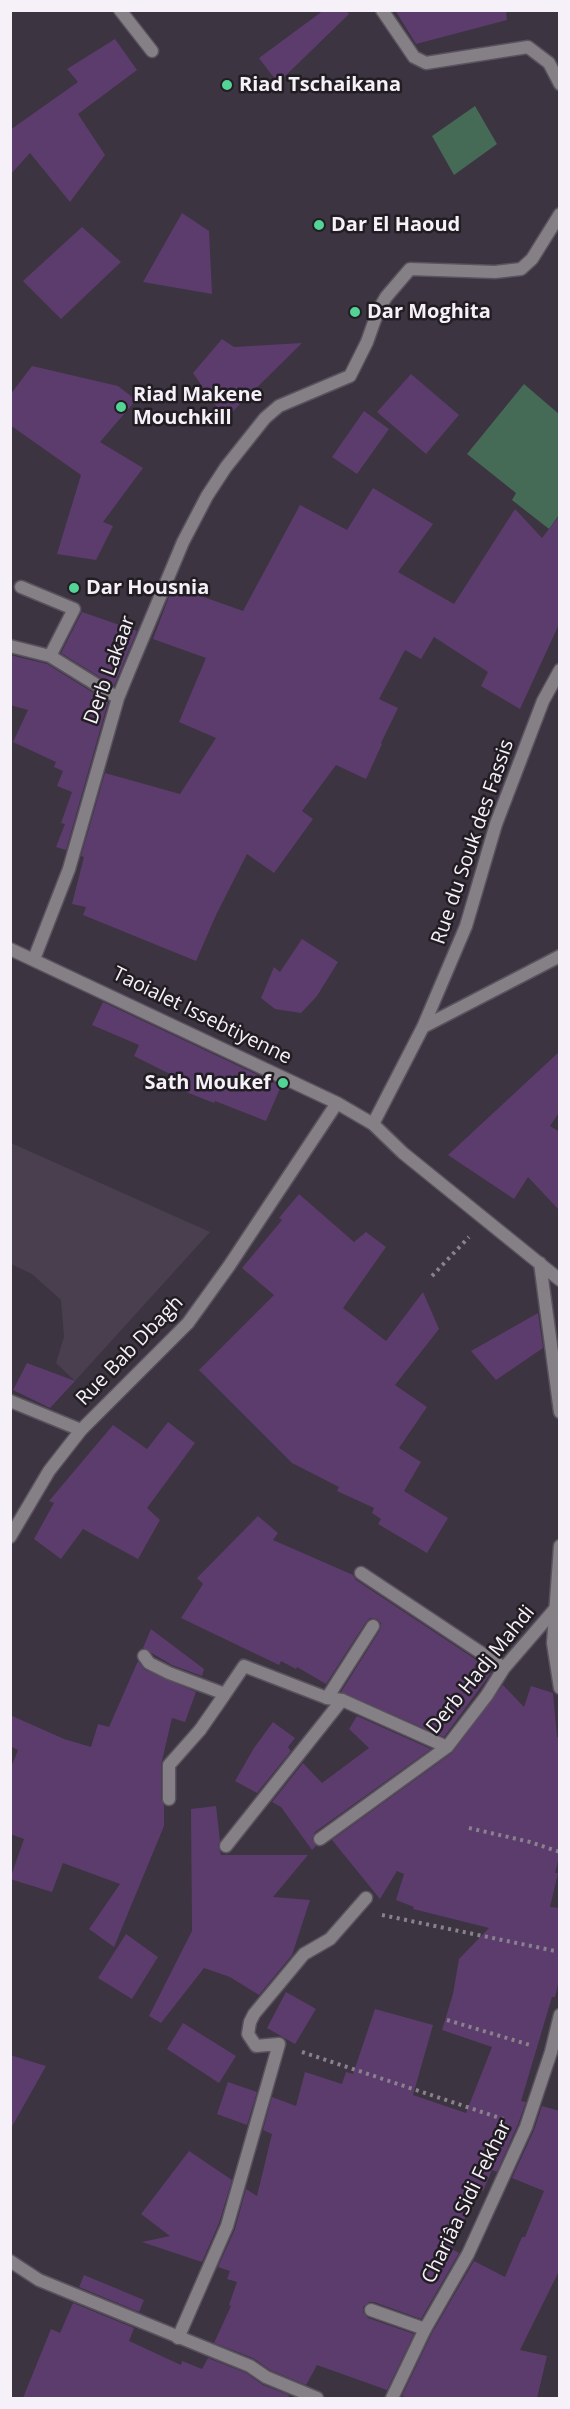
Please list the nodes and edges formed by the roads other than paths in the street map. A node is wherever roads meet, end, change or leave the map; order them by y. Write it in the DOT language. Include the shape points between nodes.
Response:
graph roads {
  1 [pos="382,10"];
  2 [pos="122,11"];
  3 [pos="152,51"];
  4 [pos="560,84"];
  5 [pos="560,214"];
  6 [pos="21,587"];
  7 [pos="10,646"];
  8 [pos="50,656"];
  9 [pos="560,670"];
  10 [pos="118,698"];
  11 [pos="10,948"];
  12 [pos="560,956"];
  13 [pos="34,959"];
  14 [pos="423,1027"];
  15 [pos="337,1103"];
  16 [pos="374,1124"];
  17 [pos="540,1263"];
  18 [pos="560,1280"];
  19 [pos="10,1401"];
  20 [pos="560,1412"];
  21 [pos="81,1430"];
  22 [pos="10,1537"];
  23 [pos="560,1546"];
  24 [pos="361,1573"];
  25 [pos="555,1609"];
  26 [pos="373,1626"];
  27 [pos="144,1656"];
  28 [pos="504,1668"];
  29 [pos="560,1688"];
  30 [pos="225,1694"];
  31 [pos="327,1698"];
  32 [pos="342,1700"];
  33 [pos="447,1747"];
  34 [pos="169,1799"];
  35 [pos="320,1839"];
  36 [pos="226,1846"];
  37 [pos="366,1898"];
  38 [pos="560,2015"];
  39 [pos="10,2261"];
  40 [pos="371,2310"];
  41 [pos="425,2329"];
  42 [pos="178,2338"];
  43 [pos="317,2398"];
  44 [pos="392,2398"];
  1 -- 4 [label="street" via="414,57 426,63 528,47 549,63"];
  2 -- 3 [label="street"];
  5 -- 10 [label="street, Derb Lakaar" via="532,259 521,269 410,269 378,311 350,376 279,406 265,418 202,505"];
  6 -- 8 [label="street" via="74,609"];
  7 -- 8 [label="street"];
  8 -- 10 [label="street"];
  9 -- 14 [label="street, Rue du Souk des Fassis" via="543,702 496,824 466,926"];
  10 -- 13 [label="street, Derb Lakaar" via="69,869"];
  11 -- 13 [label="street, Taoialet Issebtiyenne"];
  12 -- 14 [label="street"];
  13 -- 15 [label="street, Taoialet Issebtiyenne"];
  14 -- 16 [label="street, Rue du Souk des Fassis"];
  15 -- 16 [label="street, Taoialet Issebtiyenne"];
  15 -- 21 [label="street, Rue Bab Dbagh" via="188,1323"];
  16 -- 17 [label="street, Taoialet Issebtiyenne" via="403,1153"];
  17 -- 18 [label="street, Taoialet Issebtiyenne"];
  17 -- 20 [label="street"];
  19 -- 21 [label="street"];
  21 -- 22 [label="street, Rue Bab Dbagh" via="50,1471"];
  23 -- 25 [label="street"];
  24 -- 28 [label="street"];
  25 -- 28 [label="street, Derb Hadj Mahdi"];
  25 -- 29 [label="street" via="553,1643"];
  26 -- 31 [label="street"];
  27 -- 30 [label="street" via="168,1673"];
  28 -- 33 [label="street, Derb Hadj Mahdi"];
  30 -- 31 [label="street" via="244,1666"];
  30 -- 34 [label="street" via="169,1765"];
  31 -- 32 [label="street"];
  32 -- 33 [label="street"];
  32 -- 36 [label="street"];
  33 -- 35 [label="street, Derb Hadj Mahdi"];
  37 -- 42 [label="street" via="330,1939 304,1954 254,2014 250,2040 256,2046 279,2044 227,2226"];
  38 -- 41 [label="street, Chariâa Sidi Fekhar" via="526,2127 468,2254"];
  39 -- 42 [label="street" via="39,2280"];
  40 -- 41 [label="street"];
  41 -- 44 [label="street, Chariâa Sidi Fekhar"];
  42 -- 43 [label="street"];
}
